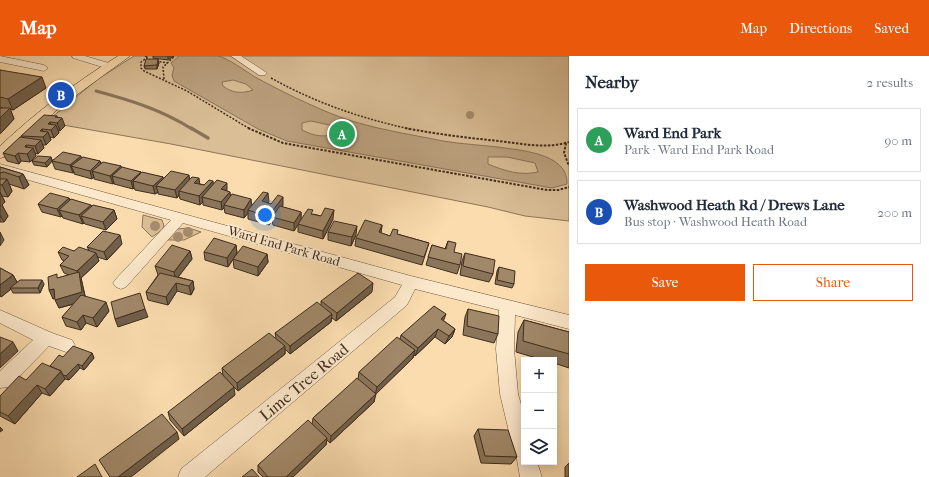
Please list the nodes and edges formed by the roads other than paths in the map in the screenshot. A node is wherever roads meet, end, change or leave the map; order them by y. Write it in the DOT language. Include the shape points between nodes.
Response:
graph roads {
  1 [pos="76,56"];
  2 [pos="125,56"];
  3 [pos="235,56"];
  4 [pos="0,59"];
  5 [pos="109,66"];
  6 [pos="44,68"];
  7 [pos="262,73"];
  8 [pos="0,154"];
  9 [pos="0,168"];
  10 [pos="181,217"];
  11 [pos="411,282"];
  12 [pos="121,283"];
  13 [pos="507,306"];
  14 [pos="0,316"];
  15 [pos="569,322"];
  16 [pos="46,338"];
  17 [pos="66,345"];
  18 [pos="2,381"];
  19 [pos="521,442"];
  20 [pos="528,465"];
  21 [pos="189,477"];
  22 [pos="531,477"];
  1 -- 5 [label="street"];
  2 -- 5 [label="main road"];
  3 -- 7 [label="street"];
  4 -- 6 [label="street"];
  5 -- 8 [label="main road" via="26,128"];
  9 -- 10 [label="street, Ward End Park Road"];
  10 -- 11 [label="street, Ward End Park Road"];
  10 -- 12 [label="street"];
  11 -- 13 [label="street, Ward End Park Road"];
  11 -- 21 [label="street, Lime Tree Road" via="401,302"];
  13 -- 15 [label="street, Ward End Park Road"];
  13 -- 19 [label="street" via="505,348 509,394"];
  14 -- 16 [label="street"];
  16 -- 17 [label="street"];
  16 -- 18 [label="street"];
  20 -- 22 [label="street"];
}
